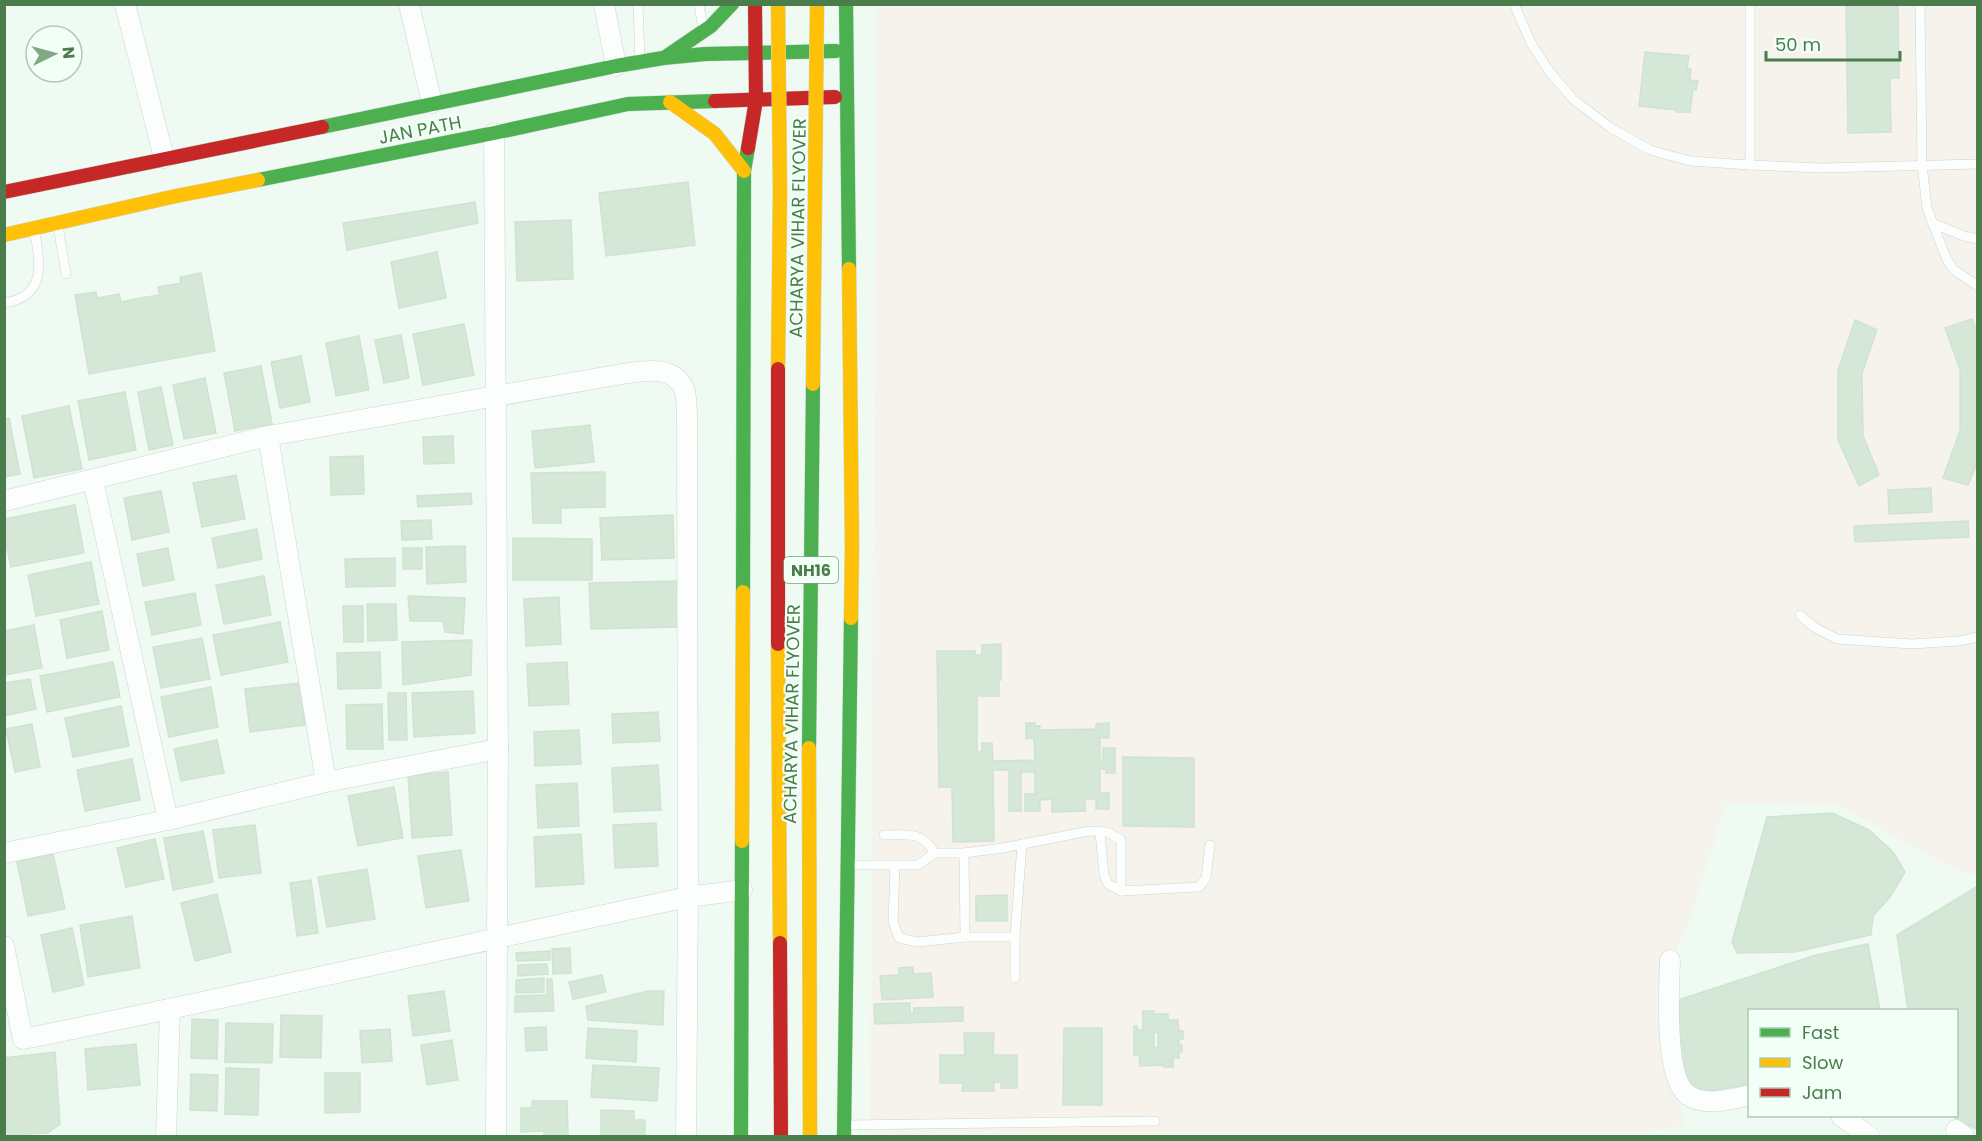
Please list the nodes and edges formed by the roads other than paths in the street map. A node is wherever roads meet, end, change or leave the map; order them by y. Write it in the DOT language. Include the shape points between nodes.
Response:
graph roads {
  1 [pos="125,4"];
  2 [pos="409,4"];
  3 [pos="604,4"];
  4 [pos="638,4"];
  5 [pos="699,4"];
  6 [pos="732,4"];
  7 [pos="755,4"];
  8 [pos="778,4"];
  9 [pos="817,4"];
  10 [pos="846,4"];
  11 [pos="1515,4"];
  12 [pos="1750,4"];
  13 [pos="1920,4"];
  14 [pos="703,31"];
  15 [pos="846,51"];
  16 [pos="755,54"];
  17 [pos="663,58"];
  18 [pos="640,62"];
  19 [pos="616,66"];
  20 [pos="848,97"];
  21 [pos="756,100"];
  22 [pos="670,102"];
  23 [pos="432,103"];
  24 [pos="494,133"];
  25 [pos="164,158"];
  26 [pos="1922,164"];
  27 [pos="1977,164"];
  28 [pos="1750,165"];
  29 [pos="744,171"];
  30 [pos="4,192"];
  31 [pos="58,223"];
  32 [pos="1932,223"];
  33 [pos="34,229"];
  34 [pos="4,235"];
  35 [pos="1977,239"];
  36 [pos="66,274"];
  37 [pos="1977,286"];
  38 [pos="4,303"];
  39 [pos="494,396"];
  40 [pos="268,436"];
  41 [pos="93,480"];
  42 [pos="4,501"];
  43 [pos="1800,615"];
  44 [pos="1977,637"];
  45 [pos="498,749"];
  46 [pos="326,782"];
  47 [pos="168,820"];
  48 [pos="1100,832"];
  49 [pos="884,835"];
  50 [pos="1022,844"];
  51 [pos="1210,845"];
  52 [pos="4,853"];
  53 [pos="935,853"];
  54 [pos="964,853"];
  55 [pos="847,865"];
  56 [pos="895,865"];
  57 [pos="742,890"];
  58 [pos="1121,891"];
  59 [pos="688,897"];
  60 [pos="497,937"];
  61 [pos="965,937"];
  62 [pos="1015,937"];
  63 [pos="4,946"];
  64 [pos="1670,960"];
  65 [pos="1016,978"];
  66 [pos="170,1010"];
  67 [pos="14,1040"];
  68 [pos="1748,1095"];
  69 [pos="1842,1117"];
  70 [pos="1155,1121"];
  71 [pos="844,1131"];
  72 [pos="166,1137"];
  73 [pos="496,1137"];
  74 [pos="686,1137"];
  75 [pos="741,1137"];
  76 [pos="781,1137"];
  77 [pos="810,1137"];
  78 [pos="1869,1137"];
  1 -- 25 [label="street"];
  2 -- 23 [label="street"];
  3 -- 19 [label="street"];
  4 -- 18 [label="lane"];
  5 -- 14 [label="lane"];
  6 -- 14 [label="main road"];
  7 -- 16 [label="main road"];
  8 -- 76 [label="main road, ACHARYA VIHAR FLYOVER / NH16, bridge"];
  9 -- 77 [label="main road, ACHARYA VIHAR FLYOVER / NH16, bridge" via="808,845"];
  10 -- 15 [label="main road"];
  11 -- 28 [label="lane" via="1531,43 1549,71 1574,100 1611,128 1650,150 1690,161"];
  12 -- 28 [label="lane"];
  13 -- 26 [label="lane"];
  14 -- 17 [label="main road"];
  15 -- 16 [label="main road, JAN PATH"];
  15 -- 20 [label="main road"];
  16 -- 17 [label="main road, JAN PATH"];
  16 -- 21 [label="main road"];
  17 -- 18 [label="main road, JAN PATH"];
  18 -- 19 [label="main road, JAN PATH"];
  19 -- 23 [label="main road, JAN PATH"];
  20 -- 21 [label="main road, JAN PATH"];
  20 -- 55 [label="main road" via="852,546"];
  21 -- 22 [label="main road, JAN PATH"];
  21 -- 29 [label="main road"];
  22 -- 24 [label="main road, JAN PATH" via="628,104"];
  22 -- 29 [label="main road" via="715,134"];
  23 -- 25 [label="main road, JAN PATH"];
  24 -- 31 [label="main road, JAN PATH"];
  24 -- 39 [label="street"];
  25 -- 30 [label="main road, JAN PATH"];
  26 -- 27 [label="lane"];
  26 -- 28 [label="lane" via="1821,168"];
  26 -- 32 [label="lane"];
  29 -- 57 [label="main road"];
  31 -- 33 [label="main road, JAN PATH"];
  31 -- 36 [label="lane"];
  32 -- 35 [label="lane"];
  32 -- 37 [label="lane" via="1950,265"];
  33 -- 34 [label="main road, JAN PATH"];
  33 -- 38 [label="lane" via="40,269 36,284 22,297"];
  39 -- 40 [label="street"];
  39 -- 45 [label="street"];
  39 -- 59 [label="street" via="662,370 675,376 684,389"];
  40 -- 41 [label="street"];
  40 -- 46 [label="street"];
  41 -- 42 [label="street"];
  41 -- 47 [label="street"];
  43 -- 44 [label="lane" via="1837,639 1912,644"];
  45 -- 46 [label="street"];
  45 -- 60 [label="street"];
  46 -- 47 [label="street"];
  47 -- 52 [label="street"];
  48 -- 50 [label="lane"];
  48 -- 58 [label="lane" via="1104,875 1108,884"];
  48 -- 58 [label="lane" via="1121,840"];
  49 -- 53 [label="lane" via="923,838"];
  50 -- 54 [label="lane"];
  50 -- 62 [label="lane"];
  51 -- 58 [label="lane" via="1206,878 1199,887"];
  53 -- 54 [label="lane"];
  53 -- 56 [label="lane" via="918,865"];
  54 -- 61 [label="lane"];
  55 -- 56 [label="lane"];
  55 -- 71 [label="main road"];
  56 -- 61 [label="lane" via="893,921 899,938 918,942"];
  57 -- 59 [label="street"];
  57 -- 75 [label="main road"];
  59 -- 60 [label="street"];
  59 -- 74 [label="street"];
  60 -- 66 [label="street"];
  60 -- 73 [label="street"];
  61 -- 62 [label="lane"];
  62 -- 65 [label="lane"];
  63 -- 67 [label="street"];
  64 -- 68 [label="street" via="1672,1058 1684,1093 1701,1101 1717,1102"];
  66 -- 67 [label="street"];
  66 -- 72 [label="street"];
  69 -- 78 [label="street"];
  70 -- 71 [label="lane"];
}
